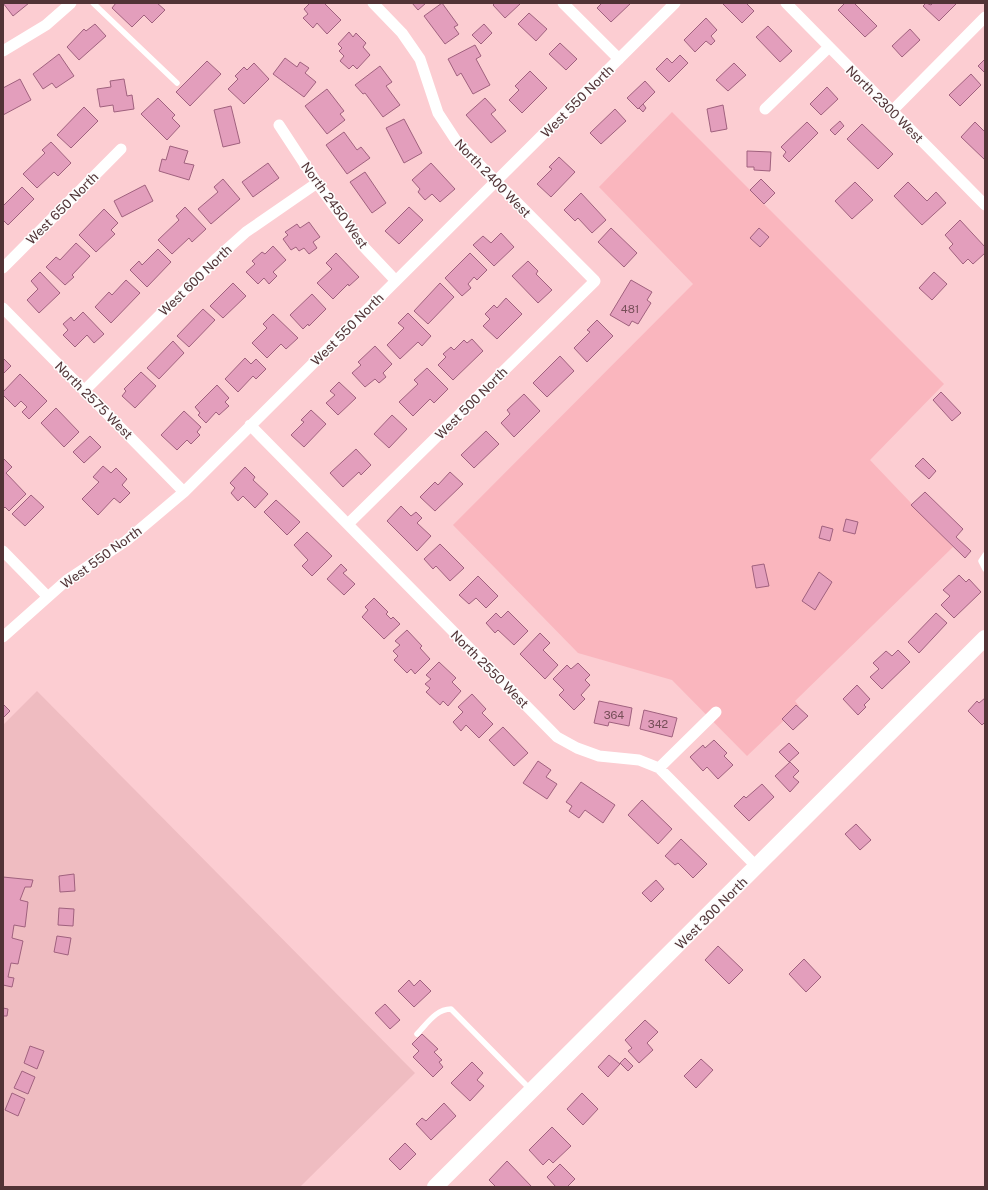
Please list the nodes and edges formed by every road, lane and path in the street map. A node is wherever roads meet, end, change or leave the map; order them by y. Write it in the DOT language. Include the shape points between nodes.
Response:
graph roads {
  1 [pos="71,3"];
  2 [pos="93,3"];
  3 [pos="373,3"];
  4 [pos="563,3"];
  5 [pos="675,3"];
  6 [pos="786,3"];
  7 [pos="985,17"];
  8 [pos="829,47"];
  9 [pos="3,50"];
  10 [pos="619,59"];
  11 [pos="177,83"];
  12 [pos="765,109"];
  13 [pos="892,111"];
  14 [pos="279,125"];
  15 [pos="121,149"];
  16 [pos="497,182"];
  17 [pos="317,183"];
  18 [pos="985,205"];
  19 [pos="3,268"];
  20 [pos="396,281"];
  21 [pos="595,281"];
  22 [pos="3,308"];
  23 [pos="84,390"];
  24 [pos="250,425"];
  25 [pos="184,492"];
  26 [pos="348,524"];
  27 [pos="3,551"];
  28 [pos="985,555"];
  29 [pos="985,569"];
  30 [pos="47,596"];
  31 [pos="3,637"];
  32 [pos="985,638"];
  33 [pos="716,712"];
  34 [pos="659,768"];
  35 [pos="757,867"];
  36 [pos="417,1034"];
  37 [pos="532,1091"];
  38 [pos="435,1187"];
  1 -- 9 [label="street" via="46,25"];
  2 -- 11 [label="lane"];
  3 -- 16 [label="street, North 2400 West" via="402,33 420,59 438,113 456,142"];
  4 -- 10 [label="street"];
  5 -- 10 [label="street, West 550 North"];
  6 -- 8 [label="street, North 2300 West"];
  7 -- 13 [label="street"];
  8 -- 12 [label="street"];
  8 -- 13 [label="street, North 2300 West"];
  10 -- 16 [label="street, West 550 North"];
  13 -- 18 [label="street, North 2300 West"];
  14 -- 17 [label="street, North 2450 West"];
  15 -- 19 [label="street, West 650 North"];
  16 -- 20 [label="street, West 550 North"];
  16 -- 21 [label="street, North 2400 West"];
  17 -- 20 [label="street, North 2450 West" via="363,246"];
  17 -- 23 [label="street, West 600 North" via="246,232 222,253"];
  20 -- 24 [label="street, West 550 North"];
  21 -- 26 [label="street, West 500 North"];
  22 -- 23 [label="street, North 2575 West"];
  23 -- 25 [label="street, North 2575 West"];
  24 -- 25 [label="street, West 550 North"];
  24 -- 26 [label="street, North 2550 West"];
  25 -- 30 [label="street, West 550 North" via="126,541"];
  26 -- 34 [label="street, North 2550 West" via="557,737 599,756 639,760"];
  27 -- 30 [label="street"];
  28 -- 29 [label="lane" via="981,561"];
  30 -- 31 [label="street, West 550 North"];
  32 -- 35 [label="main road, West 300 North"];
  33 -- 34 [label="street"];
  34 -- 35 [label="street, North 2550 West"];
  35 -- 37 [label="main road, West 300 North"];
  36 -- 37 [label="lane" via="438,1012 451,1009"];
  37 -- 38 [label="main road, West 300 North"];
}
